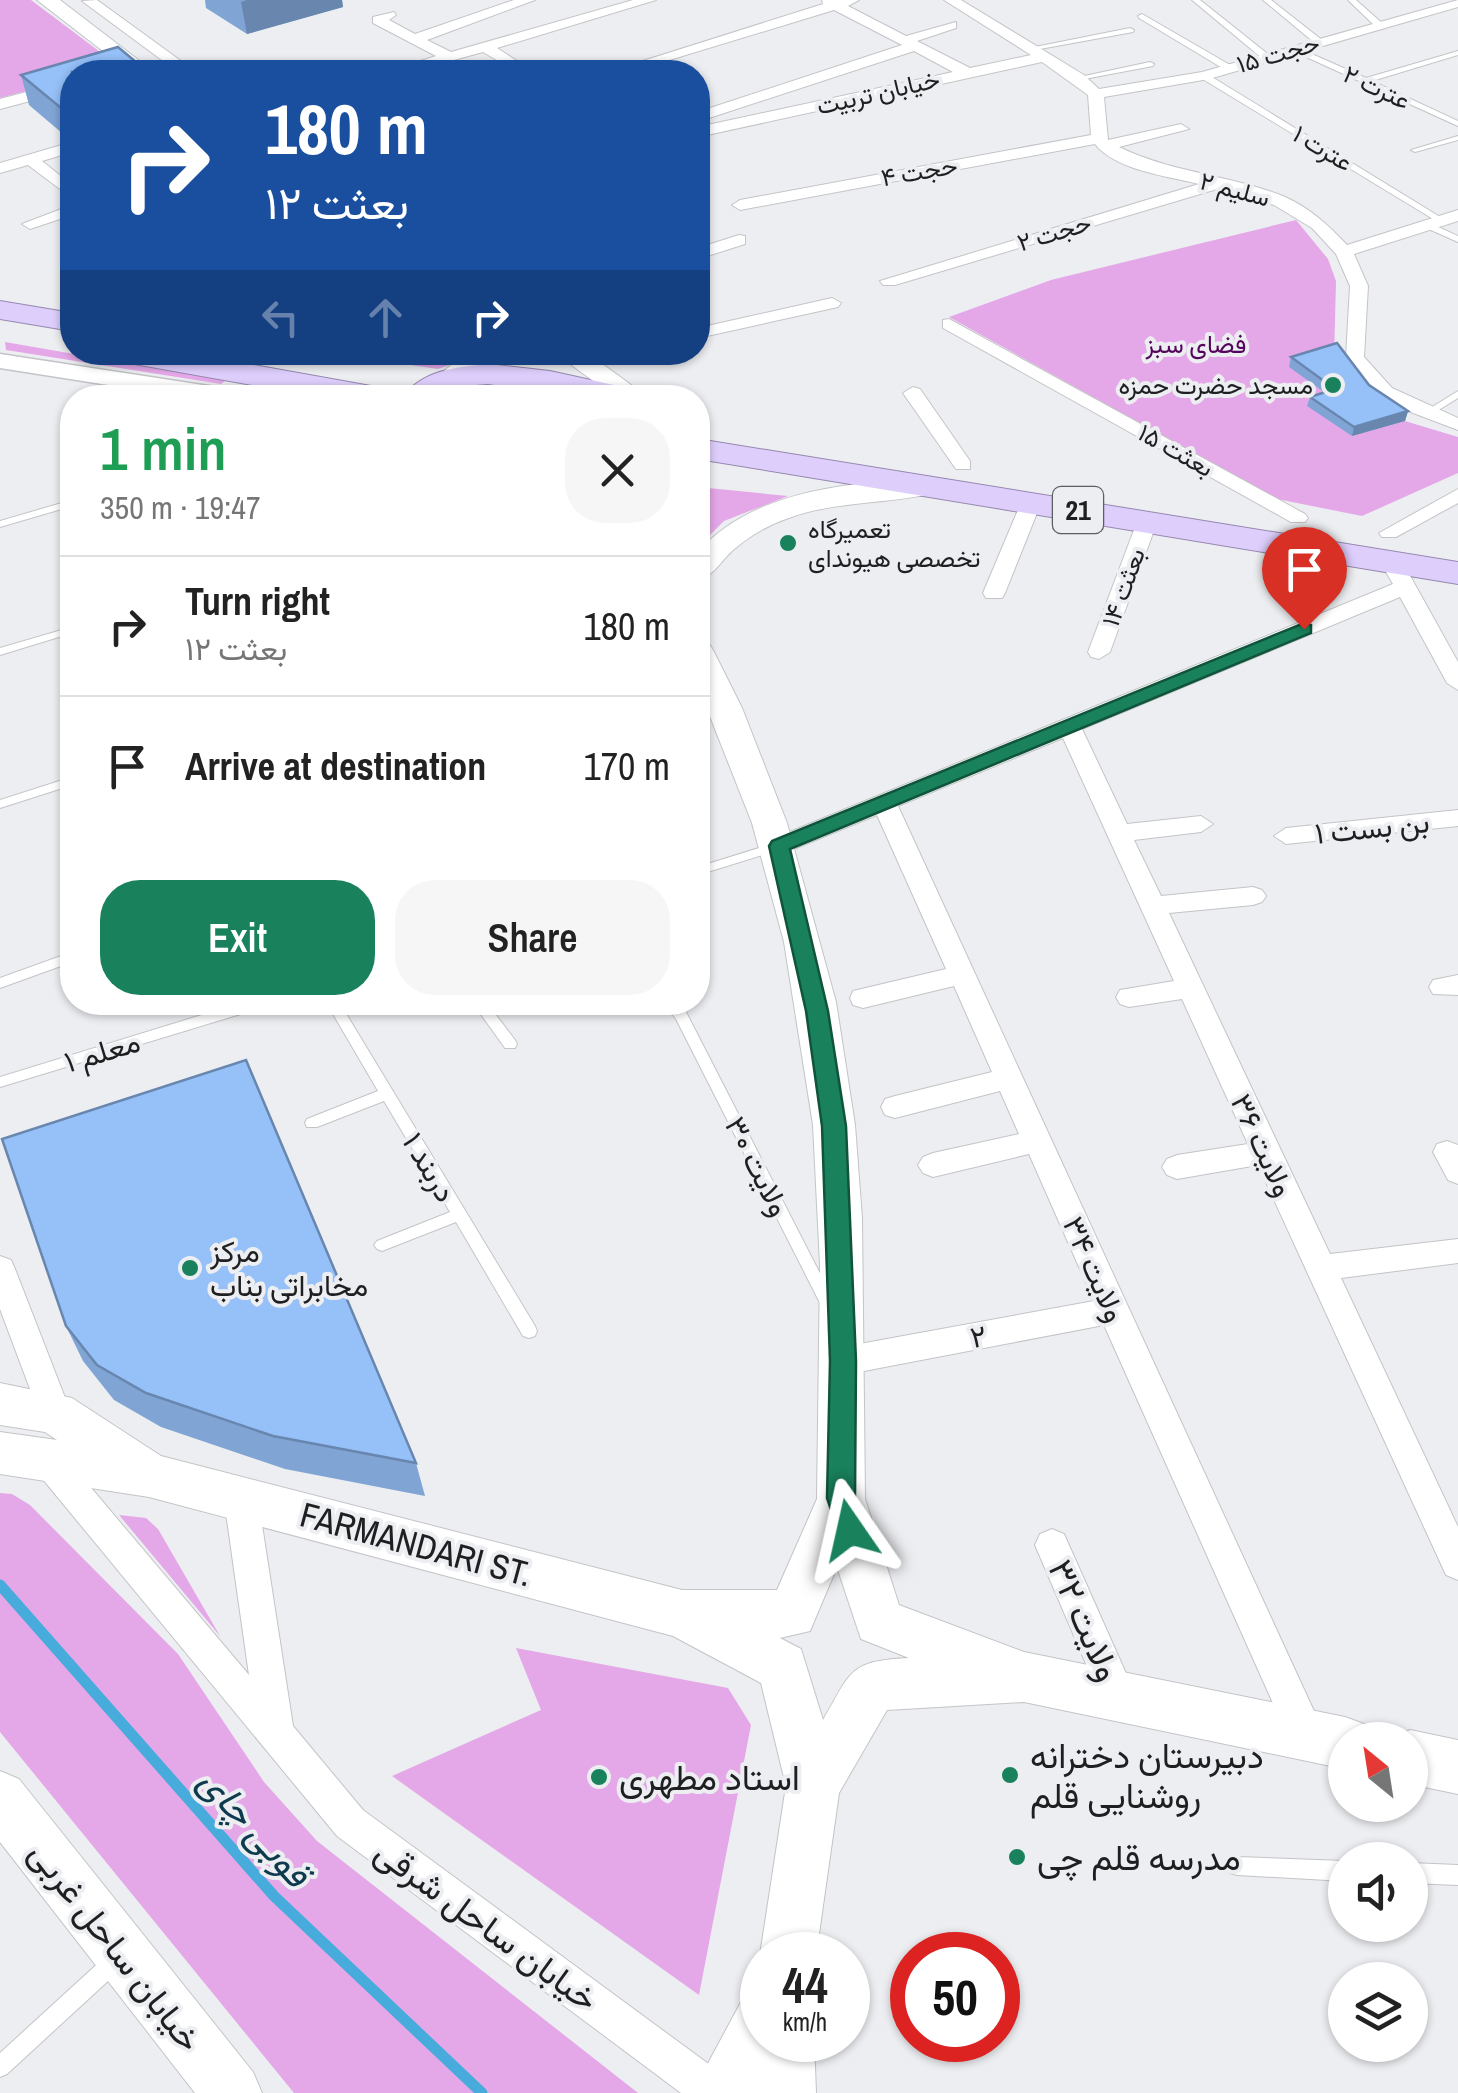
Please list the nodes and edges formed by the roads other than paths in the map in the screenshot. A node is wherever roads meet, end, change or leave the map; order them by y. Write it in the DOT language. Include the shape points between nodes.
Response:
graph roads {
  1 [pos="649,0"];
  2 [pos="852,0"];
  3 [pos="951,0"];
  4 [pos="1196,0"];
  5 [pos="1268,0"];
  6 [pos="1352,0"];
  7 [pos="91,1"];
  8 [pos="514,1"];
  9 [pos="831,2"];
  10 [pos="1452,3"];
  11 [pos="53,4"];
  12 [pos="389,15"];
  13 [pos="1142,16"];
  14 [pos="951,25"];
  15 [pos="1379,25"];
  16 [pos="1130,30"];
  17 [pos="414,39"];
  18 [pos="1318,42"];
  19 [pos="910,43"];
  20 [pos="486,46"];
  21 [pos="1296,49"];
  22 [pos="1036,53"];
  23 [pos="1458,53"];
  24 [pos="450,57"];
  25 [pos="1266,57"];
  26 [pos="120,60"];
  27 [pos="171,60"];
  28 [pos="439,60"];
  29 [pos="508,60"];
  30 [pos="653,60"];
  31 [pos="1150,64"];
  32 [pos="1227,67"];
  33 [pos="1204,76"];
  34 [pos="963,77"];
  35 [pos="1080,78"];
  36 [pos="1365,81"];
  37 [pos="60,88"];
  38 [pos="1096,94"];
  39 [pos="0,104"];
  40 [pos="710,113"];
  41 [pos="1458,124"];
  42 [pos="1182,129"];
  43 [pos="710,130"];
  44 [pos="1458,138"];
  45 [pos="1101,142"];
  46 [pos="60,150"];
  47 [pos="1415,150"];
  48 [pos="30,159"];
  49 [pos="0,168"];
  50 [pos="60,183"];
  51 [pos="1218,183"];
  52 [pos="740,204"];
  53 [pos="60,214"];
  54 [pos="1442,220"];
  55 [pos="30,224"];
  56 [pos="739,240"];
  57 [pos="1458,240"];
  58 [pos="710,250"];
  59 [pos="1344,252"];
  60 [pos="889,281"];
  61 [pos="832,304"];
  62 [pos="0,310"];
  63 [pos="60,320"];
  64 [pos="948,324"];
  65 [pos="710,330"];
  66 [pos="0,332"];
  67 [pos="60,342"];
  68 [pos="3,362"];
  69 [pos="196,365"];
  70 [pos="332,365"];
  71 [pos="586,365"];
  72 [pos="446,376"];
  73 [pos="156,385"];
  74 [pos="309,385"];
  75 [pos="554,385"];
  76 [pos="614,385"];
  77 [pos="913,392"];
  78 [pos="1458,394"];
  79 [pos="1426,414"];
  80 [pos="710,423"];
  81 [pos="1458,424"];
  82 [pos="710,451"];
  83 [pos="963,465"];
  84 [pos="928,486"];
  85 [pos="1458,494"];
  86 [pos="1031,502"];
  87 [pos="60,506"];
  88 [pos="1298,518"];
  89 [pos="1147,522"];
  90 [pos="0,524"];
  91 [pos="1458,544"];
  92 [pos="710,557"];
  93 [pos="1395,561"];
  94 [pos="1458,573"];
  95 [pos="994,593"];
  96 [pos="60,634"];
  97 [pos="0,652"];
  98 [pos="1099,652"];
  99 [pos="710,675"];
  100 [pos="1458,683"];
  101 [pos="1070,726"];
  102 [pos="60,785"];
  103 [pos="884,803"];
  104 [pos="0,804"];
  105 [pos="1458,818"];
  106 [pos="1201,824"];
  107 [pos="1118,833"];
  108 [pos="1286,836"];
  109 [pos="779,846"];
  110 [pos="710,867"];
  111 [pos="1253,896"];
  112 [pos="1152,906"];
  113 [pos="60,961"];
  114 [pos="964,974"];
  115 [pos="0,983"];
  116 [pos="1191,988"];
  117 [pos="1129,997"];
  118 [pos="863,998"];
  119 [pos="219,1015"];
  120 [pos="340,1015"];
  121 [pos="488,1015"];
  122 [pos="680,1015"];
  123 [pos="510,1044"];
  124 [pos="1010,1078"];
  125 [pos="0,1082"];
  126 [pos="386,1094"];
  127 [pos="895,1107"];
  128 [pos="312,1123"];
  129 [pos="1038,1141"];
  130 [pos="1267,1152"];
  131 [pos="933,1165"];
  132 [pos="1176,1167"];
  133 [pos="459,1215"];
  134 [pos="382,1245"];
  135 [pos="1458,1251"];
  136 [pos="1321,1268"];
  137 [pos="0,1269"];
  138 [pos="1114,1310"];
  139 [pos="529,1331"];
  140 [pos="843,1347"];
  141 [pos="0,1404"];
  142 [pos="55,1413"];
  143 [pos="0,1453"];
  144 [pos="48,1461"];
  145 [pos="150,1476"];
  146 [pos="240,1498"];
  147 [pos="841,1498"];
  148 [pos="1052,1545"];
  149 [pos="1458,1564"];
  150 [pos="682,1614"];
  151 [pos="792,1614"];
  152 [pos="879,1622"];
  153 [pos="783,1667"];
  154 [pos="1024,1678"];
  155 [pos="873,1685"];
  156 [pos="1118,1696"];
  157 [pos="276,1738"];
  158 [pos="1326,1739"];
  159 [pos="1428,1761"];
  160 [pos="1458,1767"];
  161 [pos="813,1786"];
  162 [pos="0,1798"];
  163 [pos="1237,1866"];
  164 [pos="1328,1869"];
  165 [pos="1428,1874"];
  166 [pos="1458,1875"];
  167 [pos="791,1932"];
  168 [pos="122,1954"];
  169 [pos="740,2059"];
  170 [pos="785,2062"];
  171 [pos="0,2067"];
  172 [pos="232,2093"];
  173 [pos="719,2093"];
  174 [pos="786,2093"];
  1 -- 20 [label="street"];
  2 -- 9 [label="street"];
  3 -- 22 [label="street"];
  4 -- 25 [label="lane"];
  5 -- 18 [label="lane"];
  6 -- 15 [label="lane"];
  7 -- 11 [label="main road"];
  7 -- 27 [label="street"];
  8 -- 17 [label="street"];
  9 -- 19 [label="street, خیابان تربیت"];
  9 -- 30 [label="street"];
  10 -- 15 [label="street, حجت ۱۵"];
  11 -- 26 [label="main road"];
  12 -- 17 [label="street" via="378,20"];
  13 -- 32 [label="lane"];
  14 -- 19 [label="street"];
  15 -- 18 [label="street, حجت ۱۵"];
  16 -- 22 [label="lane"];
  17 -- 24 [label="street"];
  18 -- 21 [label="street, حجت ۱۵"];
  19 -- 34 [label="street, خیابان تربیت"];
  19 -- 40 [label="street"];
  20 -- 24 [label="street"];
  20 -- 29 [label="street"];
  21 -- 25 [label="street, حجت ۱۵"];
  21 -- 36 [label="lane, عترت ۲"];
  22 -- 34 [label="street"];
  22 -- 35 [label="street"];
  23 -- 36 [label="lane"];
  24 -- 28 [label="street"];
  25 -- 32 [label="street, حجت ۱۵"];
  31 -- 35 [label="lane"];
  32 -- 33 [label="street, حجت ۱۵"];
  33 -- 38 [label="street, حجت ۱۵"];
  33 -- 54 [label="lane, عترت ۱"];
  34 -- 43 [label="street, خیابان تربیت"];
  35 -- 38 [label="street"];
  36 -- 41 [label="lane, عترت ۲"];
  37 -- 39 [label="street"];
  38 -- 45 [label="street"];
  42 -- 45 [label="street, حجت ۴"];
  44 -- 47 [label="lane"];
  45 -- 51 [label="street, سلیم ۲" via="1141,164"];
  45 -- 52 [label="street, حجت ۴"];
  46 -- 48 [label="street"];
  48 -- 49 [label="street"];
  48 -- 50 [label="street"];
  51 -- 59 [label="street, سلیم ۲" via="1293,206"];
  51 -- 60 [label="street, حجت ۲"];
  53 -- 55 [label="street"];
  54 -- 57 [label="lane, عترت ۱"];
  54 -- 59 [label="street"];
  56 -- 58 [label="street"];
  59 -- 79 [label="street, سلیم ۲" via="1359,286 1354,357 1380,389"];
  61 -- 65 [label="street"];
  62 -- 63 [label="highway"];
  64 -- 88 [label="street, بعثت ۱۵"];
  66 -- 67 [label="highway"];
  68 -- 73 [label="street"];
  69 -- 74 [label="highway"];
  70 -- 72 [label="highway"];
  71 -- 76 [label="main road"];
  72 -- 75 [label="highway" via="482,373"];
  77 -- 83 [label="street"];
  78 -- 79 [label="lane"];
  79 -- 81 [label="street, سلیم ۲"];
  80 -- 83 [label="highway, 21"];
  82 -- 84 [label="highway, 21"];
  83 -- 88 [label="highway, 21"];
  84 -- 86 [label="highway, 21"];
  84 -- 92 [label="main road" via="830,497 775,513 730,536"];
  85 -- 93 [label="street"];
  86 -- 89 [label="highway, 21"];
  86 -- 95 [label="street"];
  87 -- 90 [label="lane"];
  88 -- 93 [label="highway, 21"];
  89 -- 93 [label="highway, 21"];
  89 -- 98 [label="street, بعثت ۱۴"];
  91 -- 93 [label="highway, 21"];
  93 -- 94 [label="highway, 21"];
  93 -- 100 [label="street"];
  93 -- 101 [label="street"];
  96 -- 97 [label="lane"];
  99 -- 109 [label="main road"];
  101 -- 103 [label="street"];
  101 -- 107 [label="street, ولایت ۳۶"];
  102 -- 104 [label="lane"];
  103 -- 109 [label="street"];
  103 -- 114 [label="street, ولایت ۳۴"];
  105 -- 108 [label="street, بن بست ۱"];
  106 -- 107 [label="street"];
  107 -- 112 [label="street, ولایت ۳۶"];
  109 -- 110 [label="lane"];
  109 -- 140 [label="main road" via="817,1011 834,1126"];
  111 -- 112 [label="street"];
  112 -- 116 [label="street, ولایت ۳۶"];
  113 -- 115 [label="lane"];
  114 -- 118 [label="street"];
  114 -- 124 [label="street, ولایت ۳۴"];
  116 -- 117 [label="street"];
  116 -- 130 [label="street, ولایت ۳۶"];
  119 -- 125 [label="lane, معلم ۱"];
  120 -- 126 [label="lane, دربند ۱"];
  121 -- 123 [label="lane"];
  122 -- 140 [label="lane, ولایت ۳۰"];
  124 -- 127 [label="street"];
  124 -- 129 [label="street, ولایت ۳۴"];
  126 -- 128 [label="lane"];
  126 -- 133 [label="lane, دربند ۱"];
  129 -- 131 [label="street"];
  129 -- 138 [label="street, ولایت ۳۴"];
  130 -- 132 [label="street"];
  130 -- 136 [label="street, ولایت ۳۶"];
  133 -- 134 [label="lane"];
  133 -- 139 [label="lane, دربند ۱"];
  135 -- 136 [label="street"];
  136 -- 149 [label="street, ولایت ۳۶"];
  137 -- 142 [label="street"];
  138 -- 140 [label="street, ۲"];
  138 -- 158 [label="street, ولایت ۳۴"];
  140 -- 147 [label="main road"];
  141 -- 142 [label="main road"];
  142 -- 144 [label="street"];
  142 -- 145 [label="main road"];
  143 -- 144 [label="main road"];
  144 -- 145 [label="main road"];
  144 -- 157 [label="street, خیابان ساحل شرقی"];
  145 -- 146 [label="main road, FARMANDARI ST."];
  146 -- 150 [label="main road, FARMANDARI ST."];
  146 -- 157 [label="street"];
  147 -- 151 [label="main road"];
  147 -- 152 [label="main road"];
  148 -- 156 [label="street, ولایت ۳۲"];
  150 -- 151 [label="main road"];
  150 -- 153 [label="main road"];
  151 -- 152 [label="main road" via="815,1598 843,1597"];
  151 -- 153 [label="main road" via="780,1638"];
  152 -- 154 [label="main road"];
  152 -- 155 [label="main road" via="887,1655"];
  153 -- 155 [label="main road" via="805,1692 822,1699 859,1695"];
  153 -- 161 [label="main road"];
  154 -- 155 [label="main road"];
  154 -- 156 [label="main road"];
  155 -- 161 [label="main road"];
  156 -- 158 [label="main road"];
  157 -- 173 [label="street, خیابان ساحل شرقی" via="350,1823"];
  159 -- 160 [label="main road"];
  161 -- 167 [label="main road"];
  162 -- 168 [label="main road, خیابان ساحل غربی"];
  163 -- 164 [label="lane"];
  165 -- 166 [label="lane"];
  168 -- 171 [label="lane"];
  168 -- 172 [label="main road, خیابان ساحل غربی"];
  169 -- 173 [label="main road"];
  170 -- 174 [label="main road"];
}
